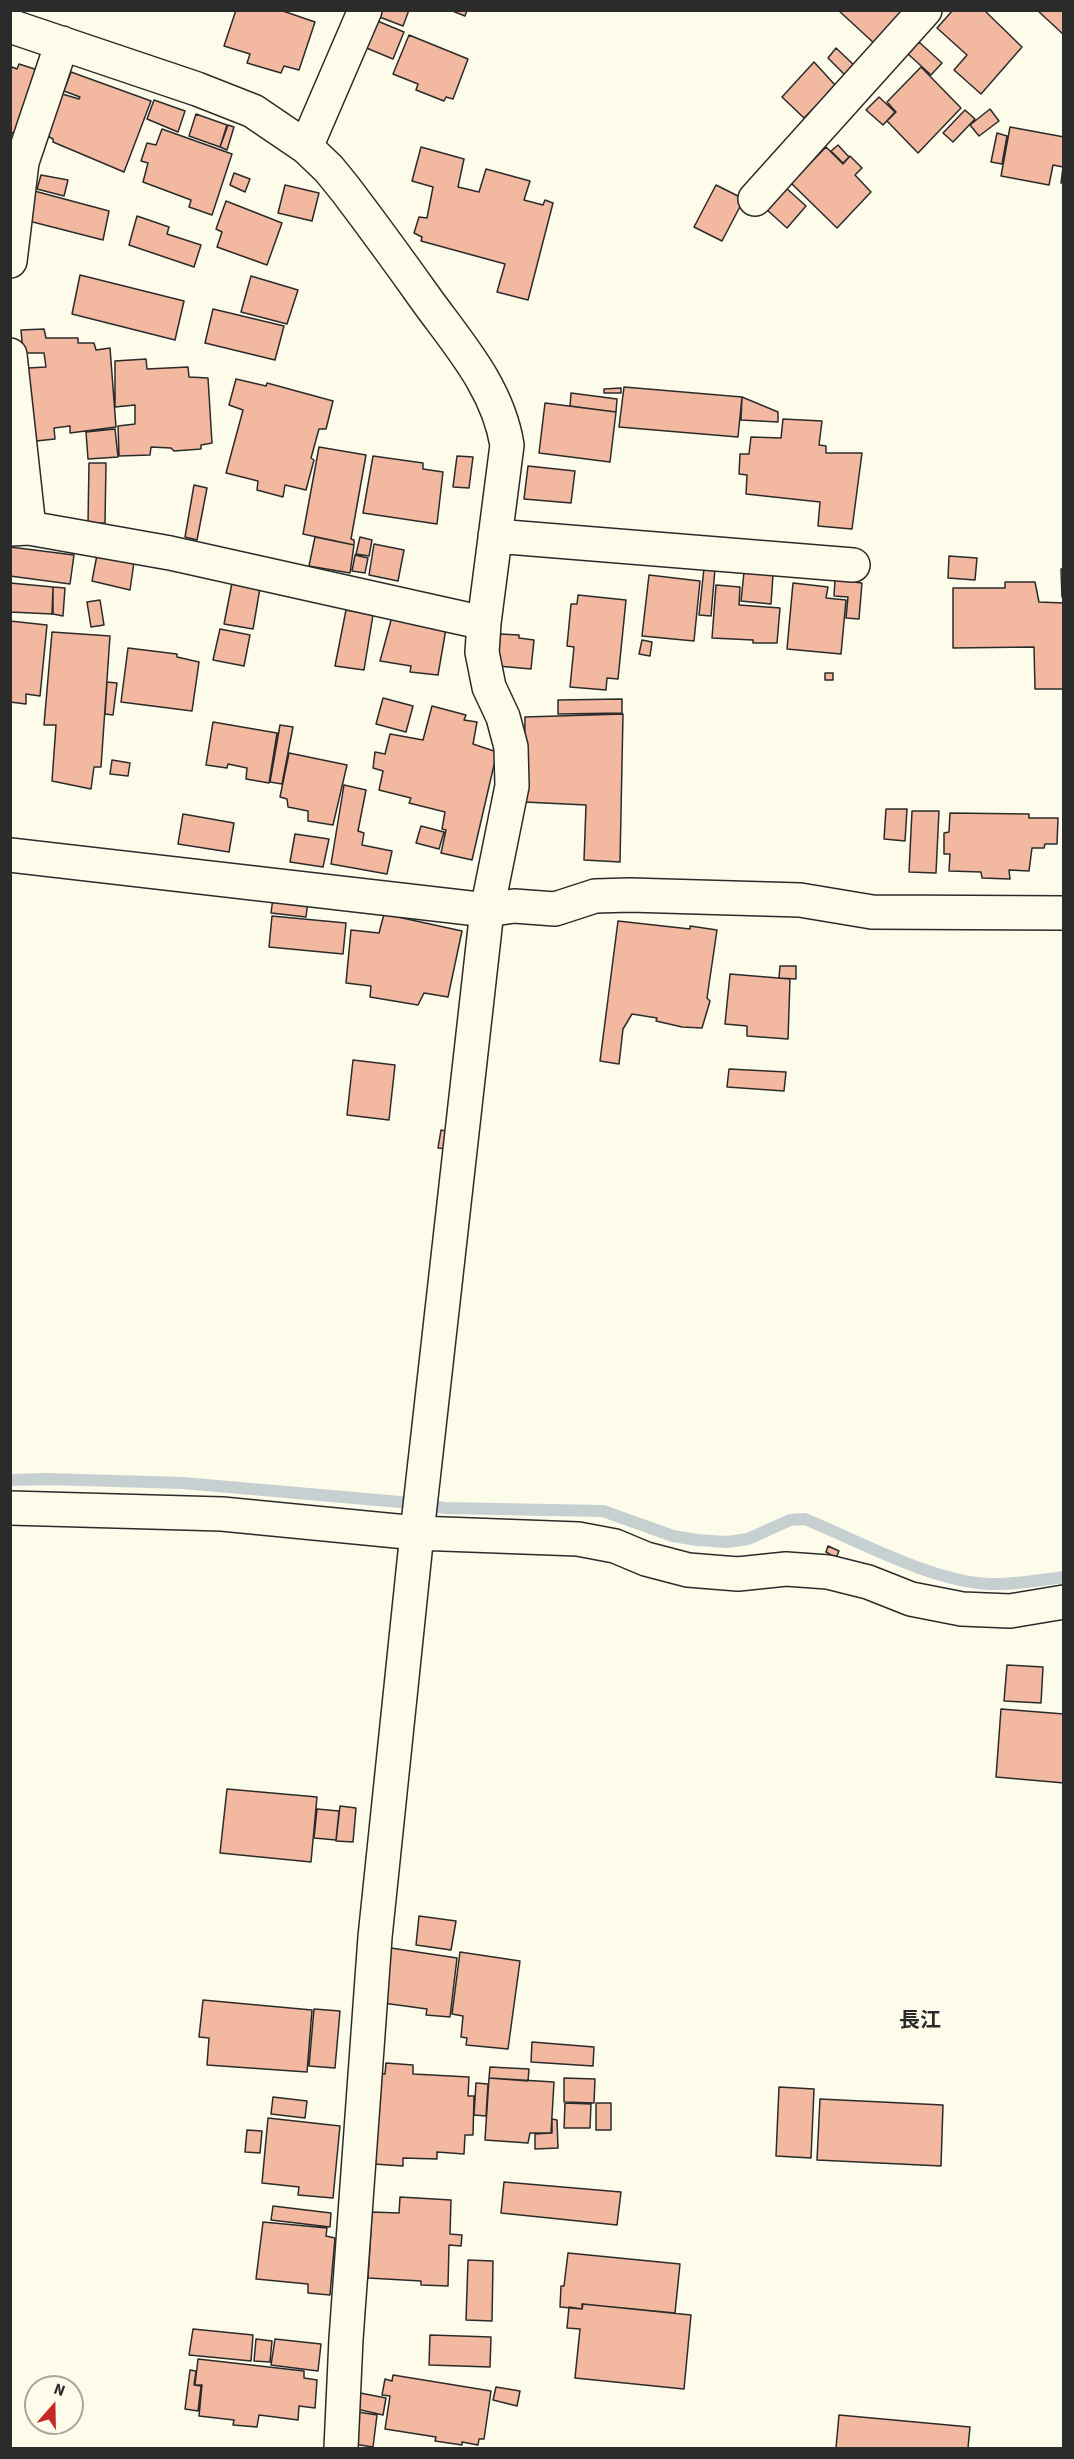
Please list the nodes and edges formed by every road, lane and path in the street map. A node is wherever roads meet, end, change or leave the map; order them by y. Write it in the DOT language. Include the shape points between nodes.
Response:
graph roads {
  1 [pos="365,10"];
  2 [pos="925,10"];
  3 [pos="10,26"];
  4 [pos="62,44"];
  5 [pos="306,147"];
  6 [pos="755,199"];
  7 [pos="10,261"];
  8 [pos="10,355"];
  9 [pos="20,528"];
  10 [pos="495,537"];
  11 [pos="853,565"];
  12 [pos="484,623"];
  13 [pos="10,855"];
  14 [pos="487,910"];
  15 [pos="1064,913"];
  16 [pos="10,1508"];
  17 [pos="417,1533"];
  18 [pos="1064,1602"];
  19 [pos="341,2448"];
  1 -- 5 [label="street"];
  2 -- 6 [label="street"];
  3 -- 4 [label="street"];
  4 -- 5 [label="street" via="253,111"];
  4 -- 7 [label="street" via="22,162"];
  5 -- 10 [label="street" via="329,169 386,243 466,353 494,399 507,445"];
  8 -- 9 [label="street"];
  9 -- 12 [label="street" via="170,553"];
  10 -- 11 [label="street"];
  10 -- 12 [label="street"];
  12 -- 14 [label="street" via="482,652 489,687 511,747 512,786"];
  13 -- 14 [label="street"];
  14 -- 15 [label="street" via="514,906 555,909 595,896 630,895 800,900 872,912"];
  14 -- 17 [label="street"];
  16 -- 17 [label="street" via="222,1514"];
  17 -- 18 [label="street" via="578,1539 615,1546 688,1570 738,1574 786,1569 828,1572 911,1599 962,1609 1010,1611"];
  17 -- 19 [label="street" via="375,1937 346,2327"];
}
